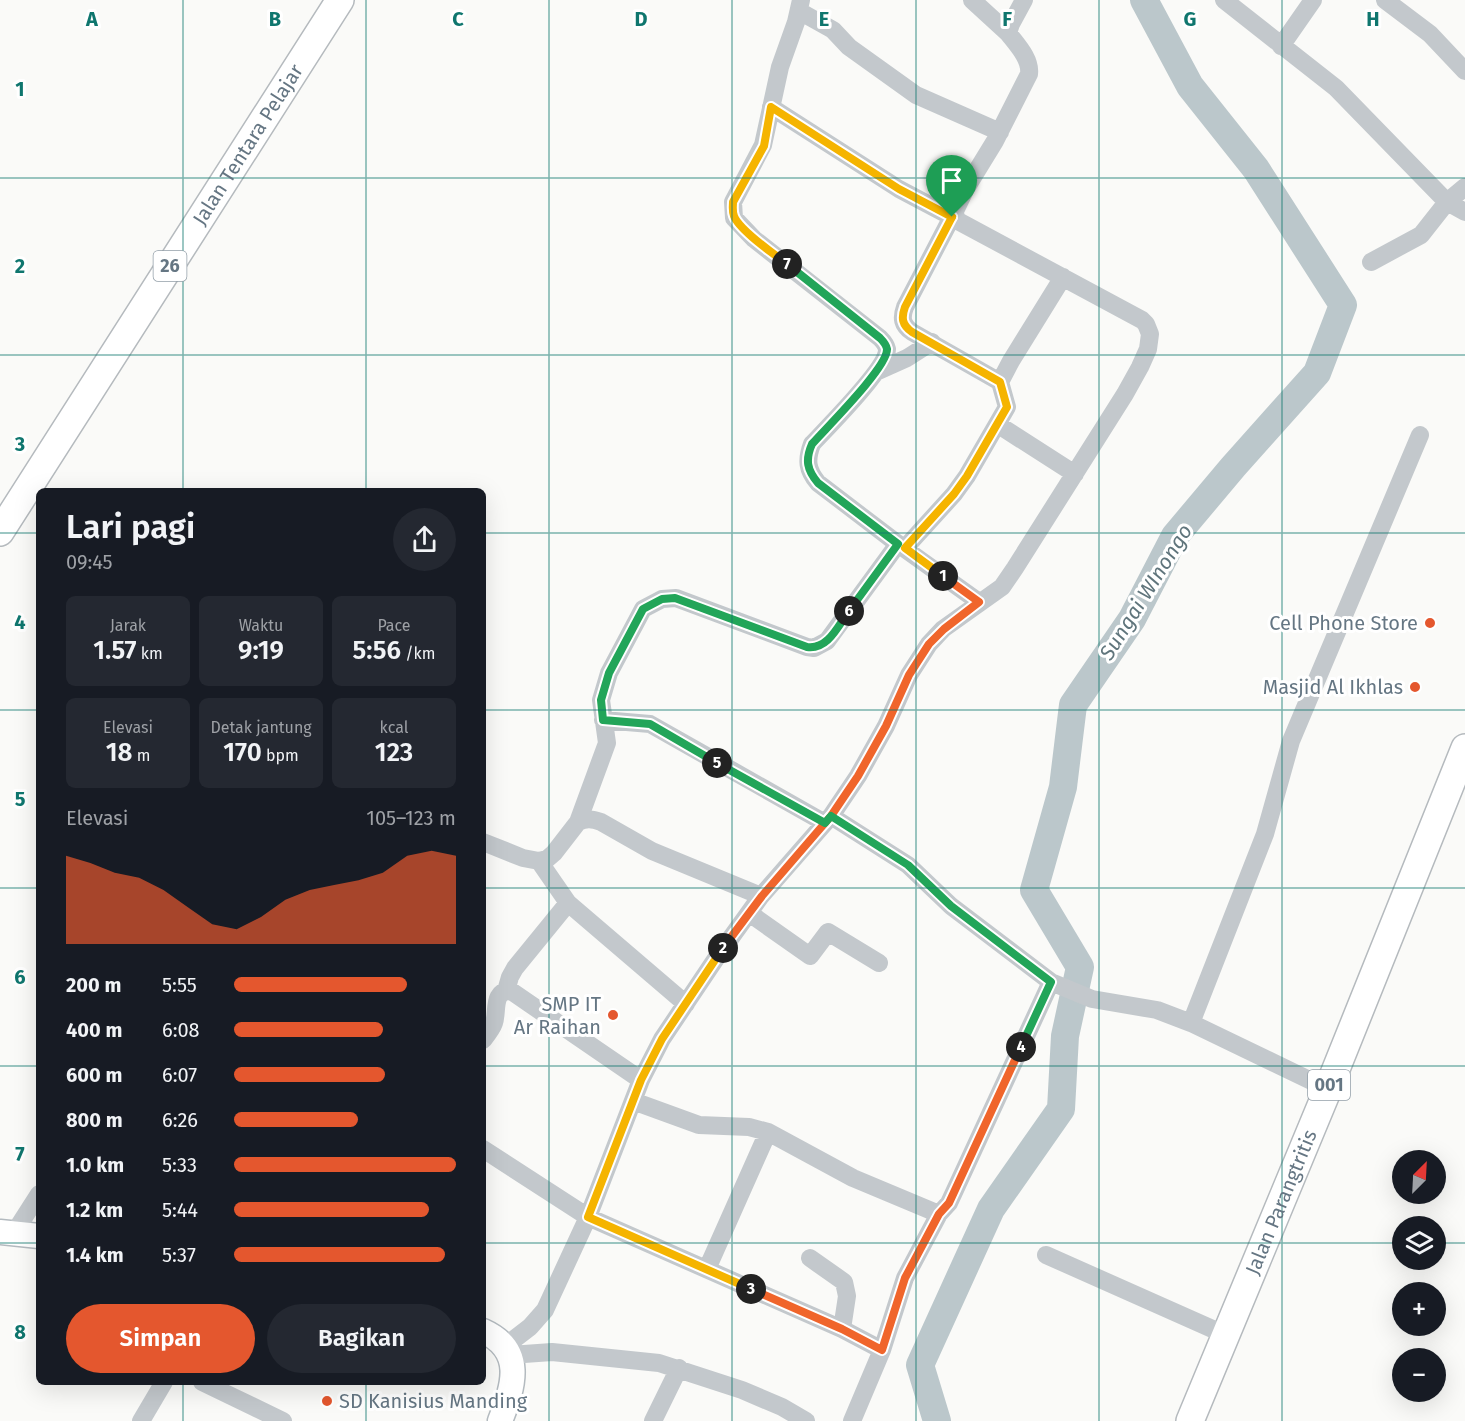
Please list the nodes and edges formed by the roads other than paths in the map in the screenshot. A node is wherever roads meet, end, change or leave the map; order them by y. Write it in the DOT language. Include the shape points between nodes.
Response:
graph roads {
  1 [pos="340,0"];
  2 [pos="972,0"];
  3 [pos="1024,0"];
  4 [pos="1224,0"];
  5 [pos="1313,0"];
  6 [pos="1385,0"];
  7 [pos="800,5"];
  8 [pos="1008,33"];
  9 [pos="1281,46"];
  10 [pos="1465,70"];
  11 [pos="771,107"];
  12 [pos="1000,132"];
  13 [pos="1465,187"];
  14 [pos="1447,202"];
  15 [pos="1465,212"];
  16 [pos="953,215"];
  17 [pos="1371,262"];
  18 [pos="1063,277"];
  19 [pos="932,342"];
  20 [pos="878,371"];
  21 [pos="1000,382"];
  22 [pos="997,424"];
  23 [pos="1420,435"];
  24 [pos="1075,474"];
  25 [pos="0,532"];
  26 [pos="901,546"];
  27 [pos="979,602"];
  28 [pos="603,720"];
  29 [pos="1465,748"];
  30 [pos="828,820"];
  31 [pos="578,822"];
  32 [pos="486,843"];
  33 [pos="539,861"];
  34 [pos="762,896"];
  35 [pos="568,903"];
  36 [pos="749,912"];
  37 [pos="879,963"];
  38 [pos="1054,983"];
  39 [pos="496,996"];
  40 [pos="686,1004"];
  41 [pos="1191,1023"];
  42 [pos="486,1035"];
  43 [pos="641,1080"];
  44 [pos="1328,1089"];
  45 [pos="633,1101"];
  46 [pos="768,1132"];
  47 [pos="486,1151"];
  48 [pos="36,1198"];
  49 [pos="939,1214"];
  50 [pos="588,1217"];
  51 [pos="7,1233"];
  52 [pos="36,1236"];
  53 [pos="1046,1255"];
  54 [pos="810,1258"];
  55 [pos="707,1269"];
  56 [pos="842,1329"];
  57 [pos="486,1332"];
  58 [pos="1226,1335"];
  59 [pos="882,1350"];
  60 [pos="507,1351"];
  61 [pos="679,1368"];
  62 [pos="162,1385"];
  63 [pos="208,1385"];
  64 [pos="141,1421"];
  65 [pos="284,1421"];
  66 [pos="500,1421"];
  67 [pos="653,1421"];
  68 [pos="806,1421"];
  69 [pos="852,1421"];
  70 [pos="1190,1421"];
  1 -- 25 [label="main road, Jalan Tentara Pelajar / 26"];
  2 -- 8 [label="street"];
  3 -- 8 [label="street"];
  4 -- 9 [label="street"];
  5 -- 9 [label="street"];
  6 -- 10 [label="street" via="1430,34"];
  7 -- 11 [label="street"];
  7 -- 12 [label="street" via="907,89"];
  8 -- 12 [label="street" via="1029,67"];
  9 -- 14 [label="street" via="1336,88"];
  11 -- 16 [label="street" via="899,189"];
  11 -- 20 [label="street" via="764,146 733,202 734,218 885,342 886,356"];
  12 -- 16 [label="street"];
  13 -- 14 [label="street"];
  14 -- 15 [label="street"];
  14 -- 17 [label="street" via="1421,235"];
  16 -- 18 [label="street"];
  16 -- 19 [label="street" via="902,315 907,329"];
  18 -- 21 [label="street"];
  18 -- 24 [label="street" via="1137,316 1150,334 1140,367"];
  19 -- 20 [label="street"];
  19 -- 21 [label="street"];
  20 -- 26 [label="street" via="812,444 807,465 818,483"];
  21 -- 22 [label="street" via="1007,407"];
  22 -- 24 [label="street"];
  22 -- 26 [label="street" via="960,485"];
  23 -- 41 [label="street" via="1291,741 1265,834"];
  24 -- 27 [label="street" via="1002,586"];
  26 -- 27 [label="street"];
  26 -- 28 [label="street" via="827,641 814,648 675,598 662,599 643,609 609,673 601,700"];
  27 -- 30 [label="street" via="944,629 919,658 858,776"];
  28 -- 30 [label="street" via="650,724"];
  28 -- 31 [label="street" via="607,743 604,756"];
  29 -- 44 [label="main road, Jalan Parangtritis / 001"];
  30 -- 34 [label="street"];
  30 -- 38 [label="street" via="908,865 951,906"];
  31 -- 33 [label="street" via="554,853"];
  31 -- 34 [label="street" via="601,822 652,851"];
  32 -- 33 [label="street"];
  33 -- 35 [label="street"];
  34 -- 36 [label="street"];
  35 -- 39 [label="street"];
  35 -- 40 [label="street"];
  36 -- 37 [label="street" via="810,956 828,932"];
  36 -- 40 [label="street"];
  38 -- 41 [label="street" via="1092,999 1157,1010"];
  38 -- 49 [label="street" via="949,1203"];
  39 -- 42 [label="street" via="494,1022"];
  39 -- 43 [label="street" via="516,993"];
  40 -- 43 [label="street"];
  41 -- 44 [label="street"];
  43 -- 45 [label="street"];
  44 -- 58 [label="main road, Jalan Parangtritis / 001"];
  45 -- 46 [label="street" via="699,1125 749,1127"];
  45 -- 50 [label="street"];
  46 -- 49 [label="street" via="853,1178"];
  46 -- 55 [label="street"];
  47 -- 50 [label="street"];
  48 -- 51 [label="street"];
  49 -- 59 [label="street" via="905,1278"];
  50 -- 55 [label="street"];
  50 -- 60 [label="street" via="545,1310"];
  51 -- 52 [label="main road"];
  53 -- 58 [label="street"];
  54 -- 56 [label="street" via="844,1282 847,1296"];
  55 -- 56 [label="street"];
  56 -- 59 [label="street"];
  57 -- 60 [label="main road" via="498,1338"];
  58 -- 70 [label="main road, Jalan Parangtritis / 001"];
  59 -- 69 [label="street"];
  60 -- 61 [label="street" via="659,1362"];
  60 -- 66 [label="main road" via="513,1376"];
  61 -- 67 [label="street"];
  61 -- 68 [label="street" via="742,1390"];
  62 -- 64 [label="street"];
  63 -- 65 [label="street"];
}
